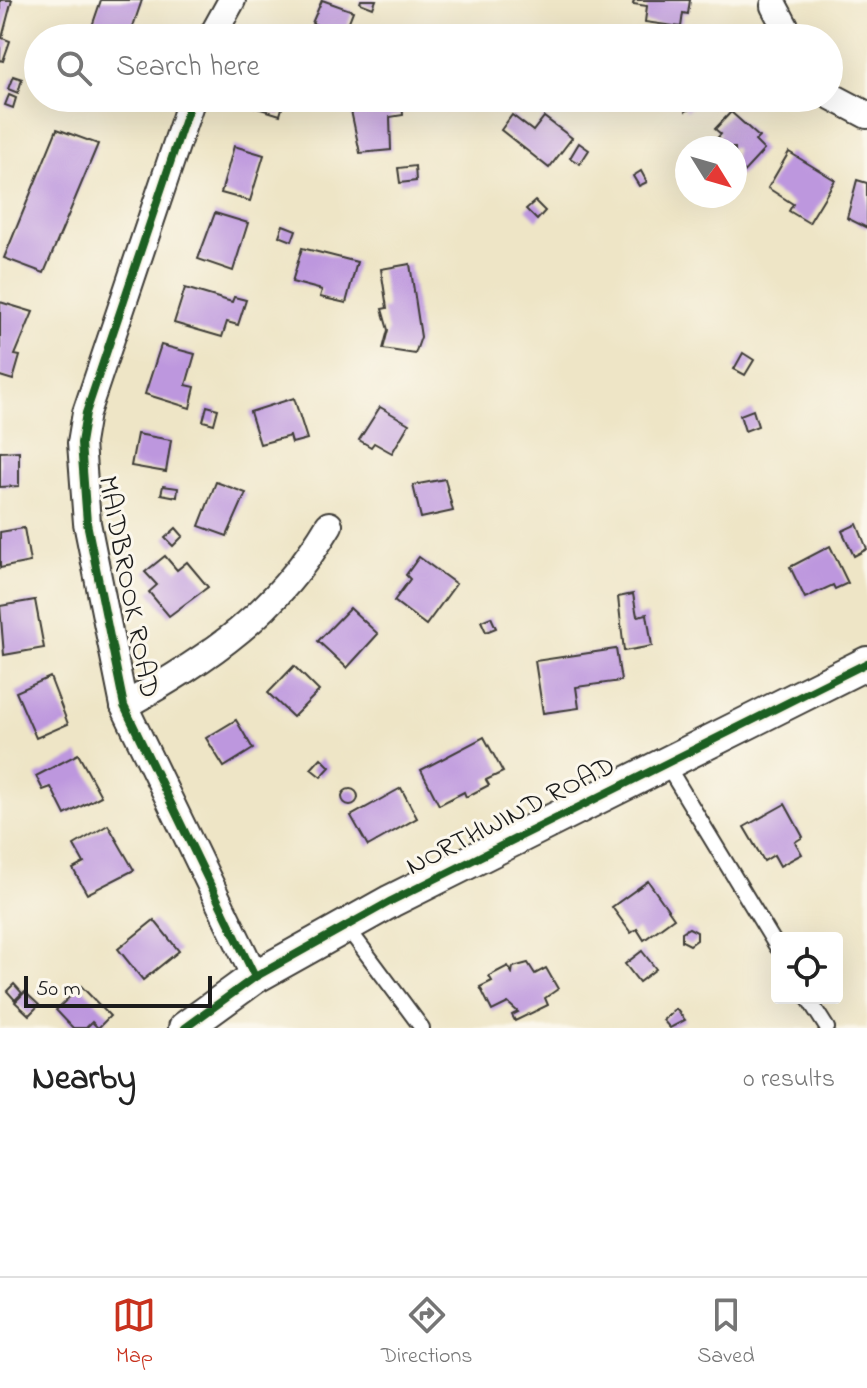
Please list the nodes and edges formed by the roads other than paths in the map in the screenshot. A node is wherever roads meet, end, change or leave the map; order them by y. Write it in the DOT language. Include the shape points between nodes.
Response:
graph roads {
  1 [pos="232,0"];
  2 [pos="774,6"];
  3 [pos="219,24"];
  4 [pos="784,24"];
  5 [pos="843,102"];
  6 [pos="187,112"];
  7 [pos="867,115"];
  8 [pos="329,525"];
  9 [pos="867,663"];
  10 [pos="124,706"];
  11 [pos="666,764"];
  12 [pos="346,926"];
  13 [pos="771,937"];
  14 [pos="255,977"];
  15 [pos="812,1004"];
  16 [pos="185,1028"];
  17 [pos="422,1028"];
  18 [pos="827,1028"];
  1 -- 3 [label="street"];
  2 -- 4 [label="street"];
  5 -- 7 [label="street"];
  6 -- 10 [label="street, MAIDBROOK ROAD" via="90,398 81,443 87,523"];
  8 -- 10 [label="street" via="310,558 236,636"];
  9 -- 11 [label="street, NORTHWIND ROAD"];
  10 -- 14 [label="street, MAIDBROOK ROAD"];
  11 -- 12 [label="street, NORTHWIND ROAD"];
  11 -- 13 [label="lane"];
  12 -- 14 [label="street, NORTHWIND ROAD"];
  12 -- 17 [label="lane"];
  14 -- 16 [label="street, NORTHWIND ROAD"];
  15 -- 18 [label="lane"];
}
